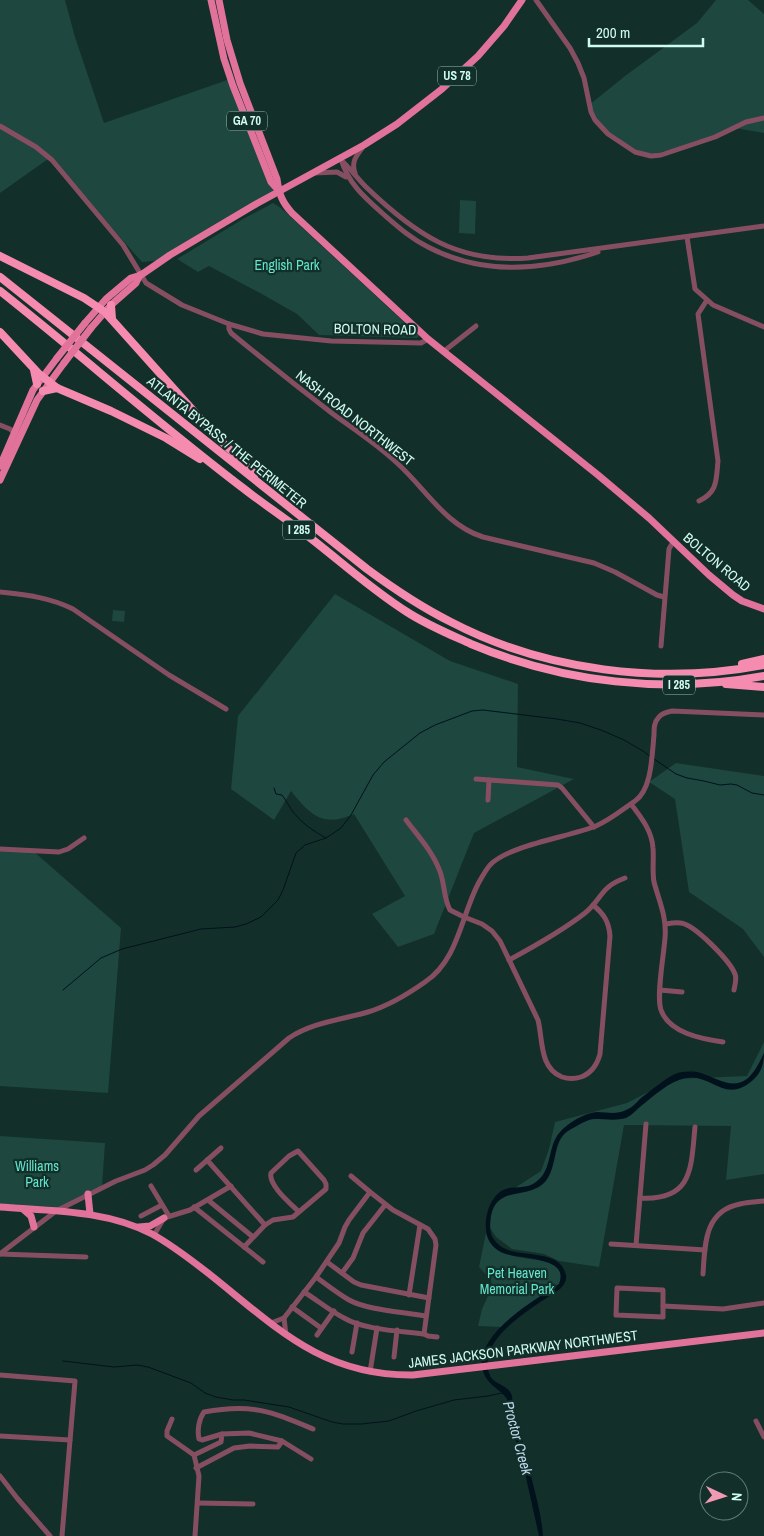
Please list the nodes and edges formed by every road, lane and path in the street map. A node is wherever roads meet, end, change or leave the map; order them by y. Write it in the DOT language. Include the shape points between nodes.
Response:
graph roads {
  1 [pos="211,0"];
  2 [pos="219,0"];
  3 [pos="522,0"];
  4 [pos="536,0"];
  5 [pos="764,118"];
  6 [pos="0,126"];
  7 [pos="364,146"];
  8 [pos="340,159"];
  9 [pos="314,173"];
  10 [pos="356,176"];
  11 [pos="348,179"];
  12 [pos="279,191"];
  13 [pos="764,226"];
  14 [pos="687,237"];
  15 [pos="606,249"];
  16 [pos="0,256"];
  17 [pos="141,275"];
  18 [pos="0,277"];
  19 [pos="0,291"];
  20 [pos="706,300"];
  21 [pos="111,305"];
  22 [pos="101,310"];
  23 [pos="112,320"];
  24 [pos="229,324"];
  25 [pos="476,326"];
  26 [pos="764,327"];
  27 [pos="0,332"];
  28 [pos="428,339"];
  29 [pos="443,352"];
  30 [pos="43,381"];
  31 [pos="57,388"];
  32 [pos="43,391"];
  33 [pos="0,425"];
  34 [pos="17,436"];
  35 [pos="0,466"];
  36 [pos="0,480"];
  37 [pos="241,487"];
  38 [pos="699,501"];
  39 [pos="283,502"];
  40 [pos="673,542"];
  41 [pos="0,592"];
  42 [pos="664,597"];
  43 [pos="764,609"];
  44 [pos="660,646"];
  45 [pos="764,658"];
  46 [pos="764,665"];
  47 [pos="706,672"];
  48 [pos="764,676"];
  49 [pos="717,683"];
  50 [pos="764,687"];
  51 [pos="226,709"];
  52 [pos="764,715"];
  53 [pos="476,779"];
  54 [pos="490,780"];
  55 [pos="488,800"];
  56 [pos="631,804"];
  57 [pos="406,820"];
  58 [pos="594,826"];
  59 [pos="84,838"];
  60 [pos="0,849"];
  61 [pos="625,878"];
  62 [pos="593,905"];
  63 [pos="464,917"];
  64 [pos="666,924"];
  65 [pos="509,960"];
  66 [pos="660,990"];
  67 [pos="734,990"];
  68 [pos="682,992"];
  69 [pos="723,1042"];
  70 [pos="646,1124"];
  71 [pos="695,1127"];
  72 [pos="221,1148"];
  73 [pos="208,1160"];
  74 [pos="196,1170"];
  75 [pos="351,1176"];
  76 [pos="151,1186"];
  77 [pos="231,1186"];
  78 [pos="370,1192"];
  79 [pos="88,1194"];
  80 [pos="640,1198"];
  81 [pos="208,1200"];
  82 [pos="764,1201"];
  83 [pos="162,1205"];
  84 [pos="385,1205"];
  85 [pos="0,1207"];
  86 [pos="194,1207"];
  87 [pos="23,1209"];
  88 [pos="56,1211"];
  89 [pos="299,1212"];
  90 [pos="90,1214"];
  91 [pos="141,1216"];
  92 [pos="166,1217"];
  93 [pos="265,1225"];
  94 [pos="420,1225"];
  95 [pos="134,1226"];
  96 [pos="34,1227"];
  97 [pos="154,1235"];
  98 [pos="253,1237"];
  99 [pos="611,1244"];
  100 [pos="636,1246"];
  101 [pos="244,1247"];
  102 [pos="704,1250"];
  103 [pos="0,1254"];
  104 [pos="86,1258"];
  105 [pos="263,1262"];
  106 [pos="327,1262"];
  107 [pos="342,1273"];
  108 [pos="703,1274"];
  109 [pos="316,1276"];
  110 [pos="304,1292"];
  111 [pos="409,1295"];
  112 [pos="429,1298"];
  113 [pos="764,1303"];
  114 [pos="663,1306"];
  115 [pos="292,1307"];
  116 [pos="334,1311"];
  117 [pos="426,1316"];
  118 [pos="284,1318"];
  119 [pos="271,1323"];
  120 [pos="357,1323"];
  121 [pos="321,1328"];
  122 [pos="377,1328"];
  123 [pos="397,1330"];
  124 [pos="764,1333"];
  125 [pos="424,1334"];
  126 [pos="286,1335"];
  127 [pos="317,1335"];
  128 [pos="437,1337"];
  129 [pos="352,1352"];
  130 [pos="394,1357"];
  131 [pos="370,1372"];
  132 [pos="0,1375"];
  133 [pos="172,1419"];
  134 [pos="756,1421"];
  135 [pos="312,1429"];
  136 [pos="222,1434"];
  137 [pos="0,1436"];
  138 [pos="764,1437"];
  139 [pos="70,1440"];
  140 [pos="282,1441"];
  141 [pos="194,1456"];
  142 [pos="311,1459"];
  143 [pos="196,1468"];
  144 [pos="0,1476"];
  145 [pos="198,1504"];
  146 [pos="253,1504"];
  147 [pos="50,1536"];
  148 [pos="62,1536"];
  149 [pos="195,1536"];
  1 -- 12 [label="main road, GA 70" via="233,86 271,182"];
  2 -- 12 [label="main road, GA 70" via="240,83"];
  3 -- 7 [label="main road, US 78" via="496,36 460,74"];
  4 -- 5 [label="street" via="578,63 591,112 600,127 635,152 661,155"];
  6 -- 17 [label="street, BOLTON ROAD" via="36,146 52,160 123,245"];
  7 -- 8 [label="main road, US 78"];
  7 -- 10 [label="street" via="354,160"];
  8 -- 9 [label="main road, US 78"];
  8 -- 10 [label="street"];
  8 -- 11 [label="street"];
  9 -- 11 [label="street" via="337,172"];
  9 -- 12 [label="main road, US 78"];
  10 -- 15 [label="street" via="414,229 463,252 514,259"];
  11 -- 15 [label="street" via="403,231 426,246 460,260 488,266 522,267 577,259"];
  12 -- 17 [label="main road, US 78" via="200,236"];
  12 -- 28 [label="main road" via="292,213"];
  13 -- 14 [label="street"];
  14 -- 15 [label="street"];
  14 -- 20 [label="street" via="695,289"];
  16 -- 22 [label="highway" via="84,298"];
  17 -- 21 [label="main road, US 78"];
  17 -- 22 [label="main road, US 78" via="126,282"];
  17 -- 24 [label="street, BOLTON ROAD" via="146,283 182,305"];
  18 -- 39 [label="highway, ATLANTA BYPASS / THE PERIMETER / I 285"];
  19 -- 37 [label="highway, ATLANTA BYPASS / THE PERIMETER / I 285"];
  20 -- 26 [label="street"];
  20 -- 38 [label="street" via="698,314 718,461 713,490"];
  21 -- 22 [label="main road, US 78"];
  21 -- 23 [label="highway"];
  22 -- 23 [label="highway"];
  22 -- 30 [label="main road, US 78, bridge" via="85,323"];
  22 -- 30 [label="main road, US 78, bridge" via="64,363"];
  23 -- 39 [label="highway" via="215,435"];
  24 -- 28 [label="street, BOLTON ROAD" via="263,334 332,341 422,343"];
  24 -- 42 [label="street, NASH ROAD NORTHWEST" via="231,333 396,462 416,480 443,513 469,531 483,538 594,563"];
  25 -- 29 [label="street"];
  27 -- 30 [label="highway"];
  28 -- 29 [label="main road, BOLTON ROAD"];
  29 -- 40 [label="main road, BOLTON ROAD" via="597,474"];
  30 -- 31 [label="highway"];
  30 -- 32 [label="main road, US 78"];
  30 -- 34 [label="main road, US 78" via="25,406"];
  31 -- 32 [label="highway"];
  31 -- 37 [label="highway" via="166,438"];
  32 -- 34 [label="main road, US 78"];
  33 -- 34 [label="street"];
  34 -- 35 [label="main road, US 78"];
  34 -- 36 [label="main road, US 78"];
  37 -- 49 [label="highway, ATLANTA BYPASS / THE PERIMETER / I 285" via="407,612 486,650 536,667 593,679 660,685"];
  39 -- 47 [label="highway, ATLANTA BYPASS / THE PERIMETER / I 285" via="396,590 450,622 494,641 532,654 599,668 662,674"];
  40 -- 42 [label="street" via="668,549"];
  40 -- 43 [label="main road, BOLTON ROAD" via="733,595"];
  41 -- 51 [label="street" via="41,597 73,608 169,675"];
  42 -- 44 [label="street"];
  45 -- 47 [label="highway"];
  46 -- 47 [label="highway, ATLANTA BYPASS / THE PERIMETER / I 285"];
  48 -- 49 [label="highway, ATLANTA BYPASS / THE PERIMETER / I 285"];
  49 -- 50 [label="highway"];
  52 -- 56 [label="street" via="672,711 659,716 655,723 652,762 645,791"];
  53 -- 54 [label="street"];
  54 -- 55 [label="street"];
  54 -- 58 [label="street" via="558,785"];
  56 -- 58 [label="street"];
  56 -- 64 [label="street" via="652,840 654,881"];
  57 -- 63 [label="street" via="432,853 450,910"];
  58 -- 63 [label="street" via="500,857 486,870"];
  59 -- 60 [label="street" via="59,852"];
  61 -- 62 [label="street" via="607,887"];
  62 -- 65 [label="street"];
  62 -- 65 [label="street" via="606,918 610,936 600,1054 596,1066 588,1074 567,1078 548,1066 538,1020"];
  63 -- 65 [label="street" via="492,931"];
  63 -- 79 [label="street" via="448,959 426,982 379,1008 299,1031 199,1116 153,1165"];
  64 -- 66 [label="street"];
  64 -- 67 [label="street" via="681,923 698,931 735,973"];
  66 -- 68 [label="street"];
  66 -- 69 [label="street" via="661,1010 672,1024 693,1036"];
  70 -- 80 [label="street"];
  71 -- 80 [label="street" via="692,1166 684,1183 665,1197"];
  72 -- 73 [label="street"];
  73 -- 74 [label="street"];
  73 -- 77 [label="street"];
  75 -- 78 [label="street"];
  76 -- 83 [label="street"];
  77 -- 81 [label="street"];
  77 -- 93 [label="street"];
  78 -- 84 [label="street"];
  78 -- 106 [label="street" via="345,1227"];
  79 -- 88 [label="street"];
  79 -- 90 [label="main road"];
  80 -- 100 [label="street"];
  81 -- 86 [label="street"];
  81 -- 98 [label="street"];
  82 -- 102 [label="street" via="739,1204 722,1212 709,1229"];
  83 -- 91 [label="street"];
  83 -- 92 [label="street"];
  84 -- 94 [label="street"];
  84 -- 107 [label="street" via="366,1229"];
  85 -- 87 [label="main road, JAMES JACKSON PARKWAY NORTHWEST"];
  86 -- 92 [label="street"];
  86 -- 101 [label="street"];
  87 -- 88 [label="main road, JAMES JACKSON PARKWAY NORTHWEST"];
  87 -- 96 [label="main road" via="31,1216"];
  88 -- 90 [label="main road, JAMES JACKSON PARKWAY NORTHWEST"];
  88 -- 96 [label="street"];
  89 -- 89 [label="street" via="326,1188 326,1184 298,1151 289,1156 270,1178"];
  89 -- 93 [label="street" via="289,1219 277,1219"];
  90 -- 95 [label="main road, JAMES JACKSON PARKWAY NORTHWEST"];
  92 -- 95 [label="main road" via="150,1226"];
  92 -- 97 [label="street"];
  93 -- 98 [label="street"];
  94 -- 111 [label="street"];
  94 -- 112 [label="street" via="432,1232 436,1245"];
  95 -- 97 [label="main road, JAMES JACKSON PARKWAY NORTHWEST"];
  96 -- 103 [label="street"];
  97 -- 119 [label="main road, JAMES JACKSON PARKWAY NORTHWEST" via="183,1253"];
  98 -- 101 [label="street"];
  99 -- 100 [label="street"];
  100 -- 102 [label="street"];
  101 -- 105 [label="street"];
  102 -- 108 [label="street"];
  103 -- 104 [label="street"];
  106 -- 107 [label="street"];
  106 -- 109 [label="street"];
  107 -- 111 [label="street" via="361,1285"];
  109 -- 110 [label="street"];
  109 -- 117 [label="street" via="350,1301"];
  110 -- 115 [label="street"];
  110 -- 116 [label="street"];
  111 -- 112 [label="street"];
  112 -- 117 [label="street"];
  113 -- 114 [label="street" via="723,1309"];
  114 -- 114 [label="street" via="663,1290 617,1288 616,1314 663,1318"];
  115 -- 118 [label="street"];
  115 -- 121 [label="street"];
  116 -- 120 [label="street"];
  116 -- 121 [label="street"];
  117 -- 125 [label="street"];
  118 -- 119 [label="street"];
  118 -- 126 [label="street"];
  119 -- 126 [label="main road, JAMES JACKSON PARKWAY NORTHWEST"];
  120 -- 122 [label="street"];
  120 -- 129 [label="street"];
  121 -- 127 [label="street"];
  122 -- 123 [label="street"];
  122 -- 131 [label="street"];
  123 -- 125 [label="street"];
  123 -- 130 [label="street"];
  124 -- 131 [label="main road, JAMES JACKSON PARKWAY NORTHWEST" via="413,1375"];
  125 -- 128 [label="street"];
  126 -- 131 [label="main road, JAMES JACKSON PARKWAY NORTHWEST" via="326,1359"];
  132 -- 139 [label="street" via="75,1381"];
  133 -- 141 [label="street" via="167,1436"];
  134 -- 138 [label="street"];
  135 -- 136 [label="street" via="257,1409 239,1407 204,1412 198,1430 199,1439"];
  136 -- 140 [label="street" via="249,1433"];
  136 -- 141 [label="street" via="221,1442"];
  137 -- 139 [label="street"];
  139 -- 148 [label="street"];
  140 -- 142 [label="street"];
  140 -- 143 [label="street" via="278,1447 234,1448"];
  141 -- 143 [label="street"];
  143 -- 145 [label="street" via="199,1476"];
  144 -- 147 [label="street"];
  145 -- 146 [label="street"];
  145 -- 149 [label="street"];
}
